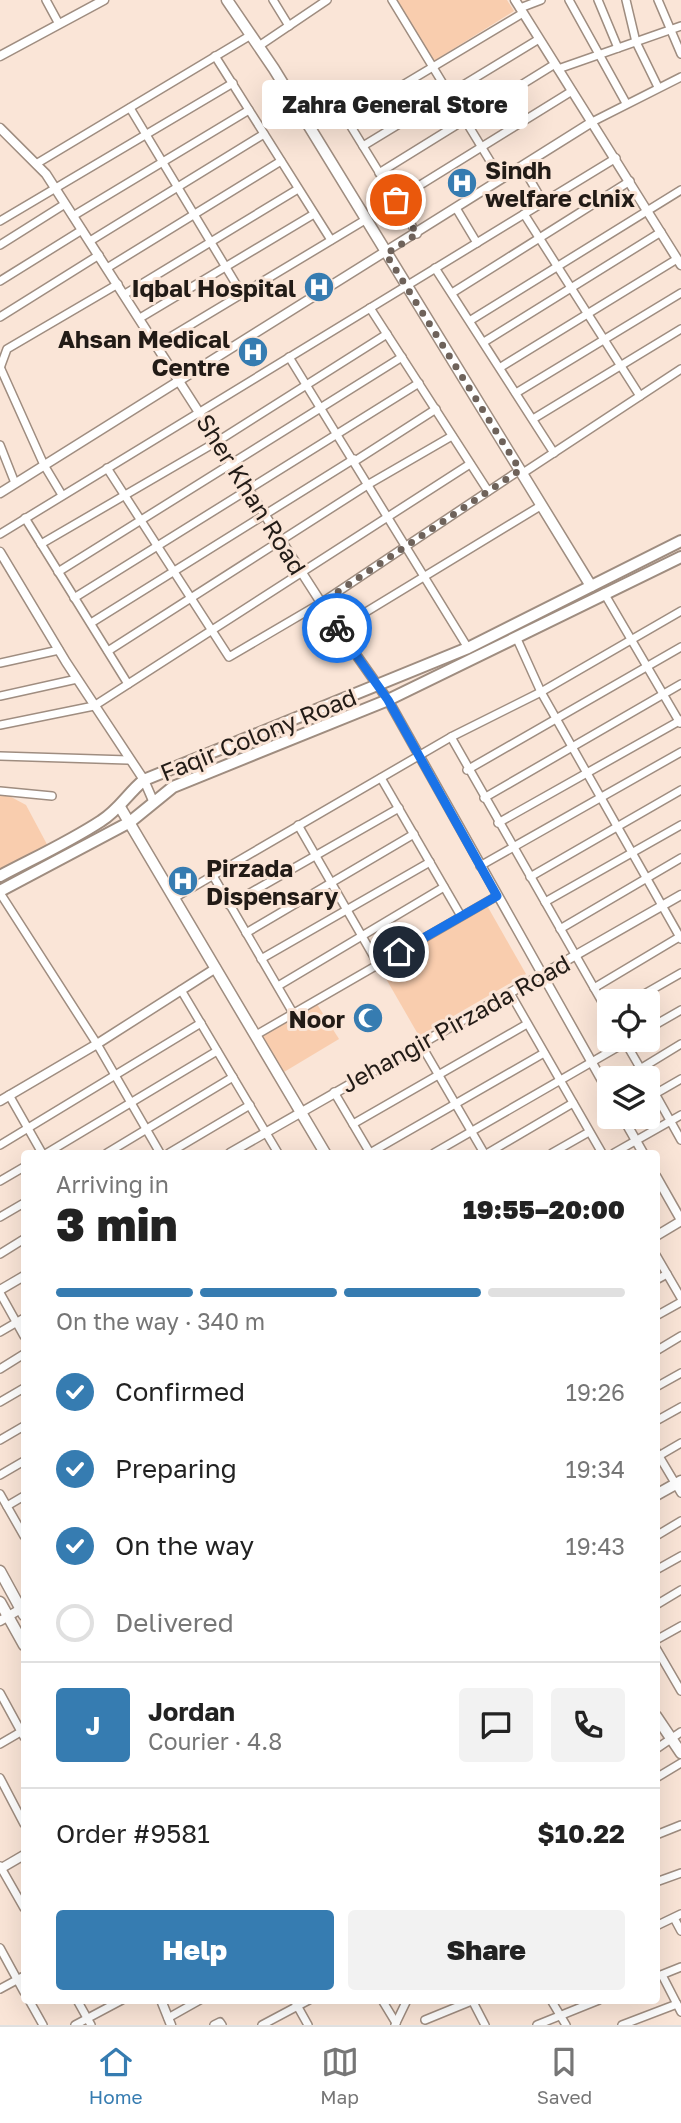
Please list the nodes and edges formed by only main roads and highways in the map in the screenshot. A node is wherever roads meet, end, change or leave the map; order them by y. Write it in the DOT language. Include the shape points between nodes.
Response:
graph roads {
  1 [pos="227,0"];
  2 [pos="681,541"];
  3 [pos="681,558"];
  4 [pos="591,586"];
  5 [pos="120,807"];
  6 [pos="130,822"];
  7 [pos="0,876"];
  8 [pos="0,892"];
  9 [pos="323,1150"];
  10 [pos="679,1486"];
  11 [pos="660,1493"];
  12 [pos="0,1571"];
  13 [pos="0,1602"];
  14 [pos="21,1607"];
  15 [pos="4,1619"];
  16 [pos="21,1641"];
  17 [pos="660,1722"];
  18 [pos="681,1753"];
  1 -- 4 [label="main road"];
  2 -- 4 [label="main road, Faqir Colony Road"];
  3 -- 6 [label="main road, Faqir Colony Road" via="388,700 173,788"];
  4 -- 5 [label="main road, Faqir Colony Road" via="468,648 144,780"];
  5 -- 6 [label="main road"];
  5 -- 7 [label="main road, Faqir Colony Road"];
  6 -- 8 [label="main road, Faqir Colony Road"];
  6 -- 9 [label="main road"];
  10 -- 11 [label="main road"];
  12 -- 14 [label="main road"];
  13 -- 15 [label="main road"];
  15 -- 16 [label="main road"];
  17 -- 18 [label="main road"];
}
